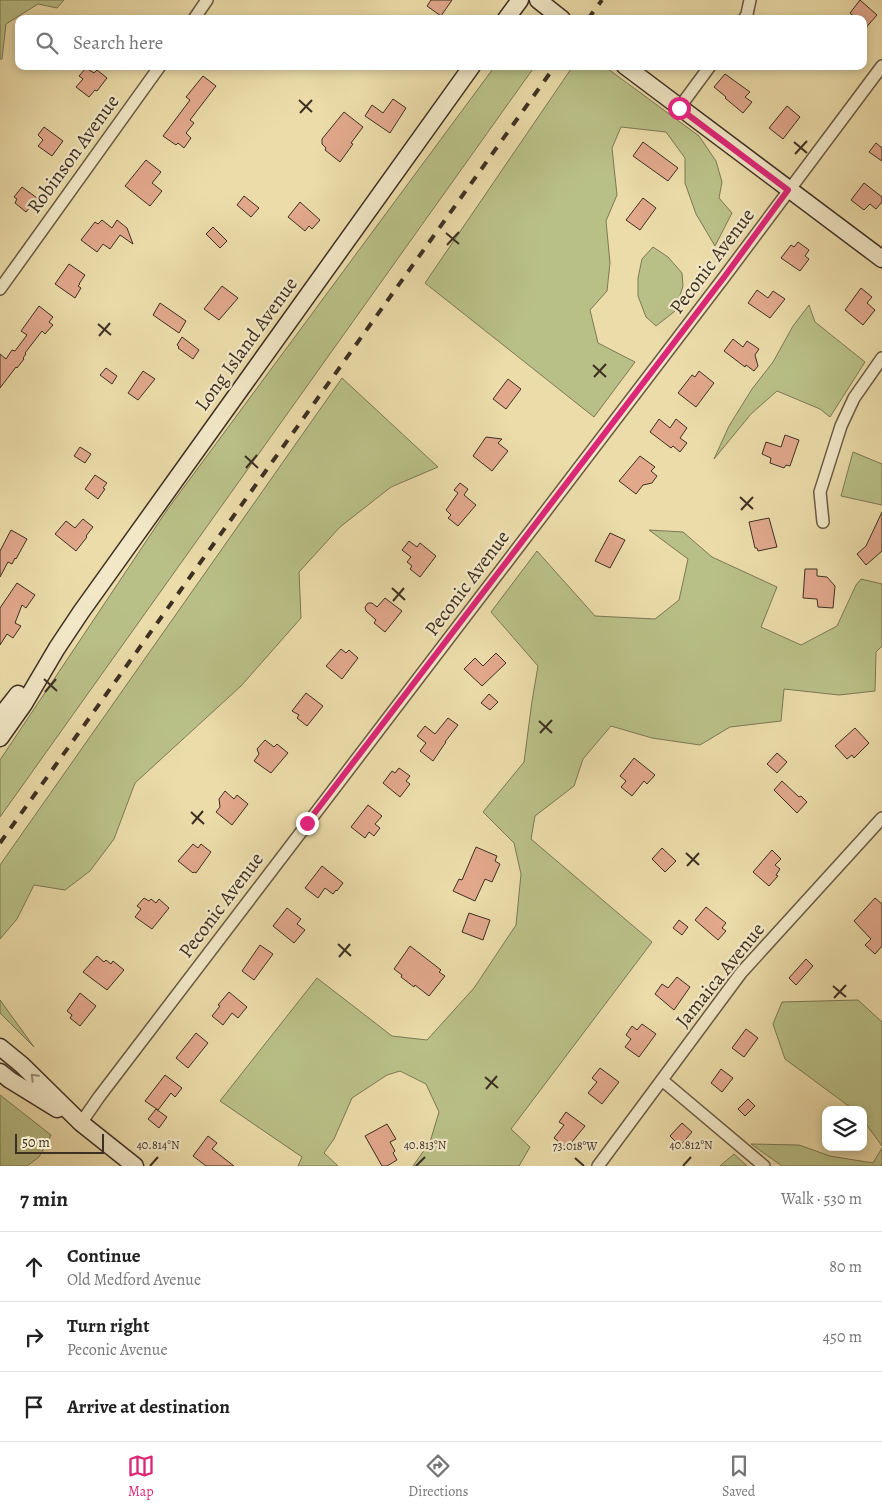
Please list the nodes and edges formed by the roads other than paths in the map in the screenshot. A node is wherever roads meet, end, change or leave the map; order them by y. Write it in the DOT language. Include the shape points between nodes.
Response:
graph roads {
  1 [pos="207,0"];
  2 [pos="520,0"];
  3 [pos="538,0"];
  4 [pos="750,0"];
  5 [pos="197,15"];
  6 [pos="509,15"];
  7 [pos="557,15"];
  8 [pos="746,15"];
  9 [pos="882,66"];
  10 [pos="157,70"];
  11 [pos="469,70"];
  12 [pos="629,70"];
  13 [pos="707,70"];
  14 [pos="679,108"];
  15 [pos="788,190"];
  16 [pos="882,260"];
  17 [pos="0,289"];
  18 [pos="882,358"];
  19 [pos="823,522"];
  20 [pos="57,648"];
  21 [pos="0,717"];
  22 [pos="0,738"];
  23 [pos="882,818"];
  24 [pos="0,1047"];
  25 [pos="0,1072"];
  26 [pos="662,1080"];
  27 [pos="82,1123"];
  28 [pos="135,1166"];
  29 [pos="598,1166"];
  30 [pos="764,1166"];
  1 -- 5 [label="street"];
  2 -- 6 [label="street"];
  3 -- 7 [label="street"];
  4 -- 8 [label="street"];
  9 -- 15 [label="street, Peconic Avenue"];
  10 -- 17 [label="street, Robinson Avenue"];
  11 -- 20 [label="street, Long Island Avenue"];
  12 -- 14 [label="street"];
  13 -- 14 [label="street"];
  14 -- 15 [label="street"];
  15 -- 16 [label="street"];
  15 -- 27 [label="street, Peconic Avenue"];
  18 -- 19 [label="street" via="854,398 841,426 820,492"];
  20 -- 21 [label="street, Long Island Avenue"];
  20 -- 22 [label="street, Long Island Avenue"];
  23 -- 26 [label="street, Jamaica Avenue" via="742,972"];
  27 -- 24 [label="street, one-way"];
  25 -- 27 [label="street"];
  26 -- 29 [label="street, Jamaica Avenue"];
  26 -- 30 [label="street"];
  27 -- 28 [label="street"];
}
